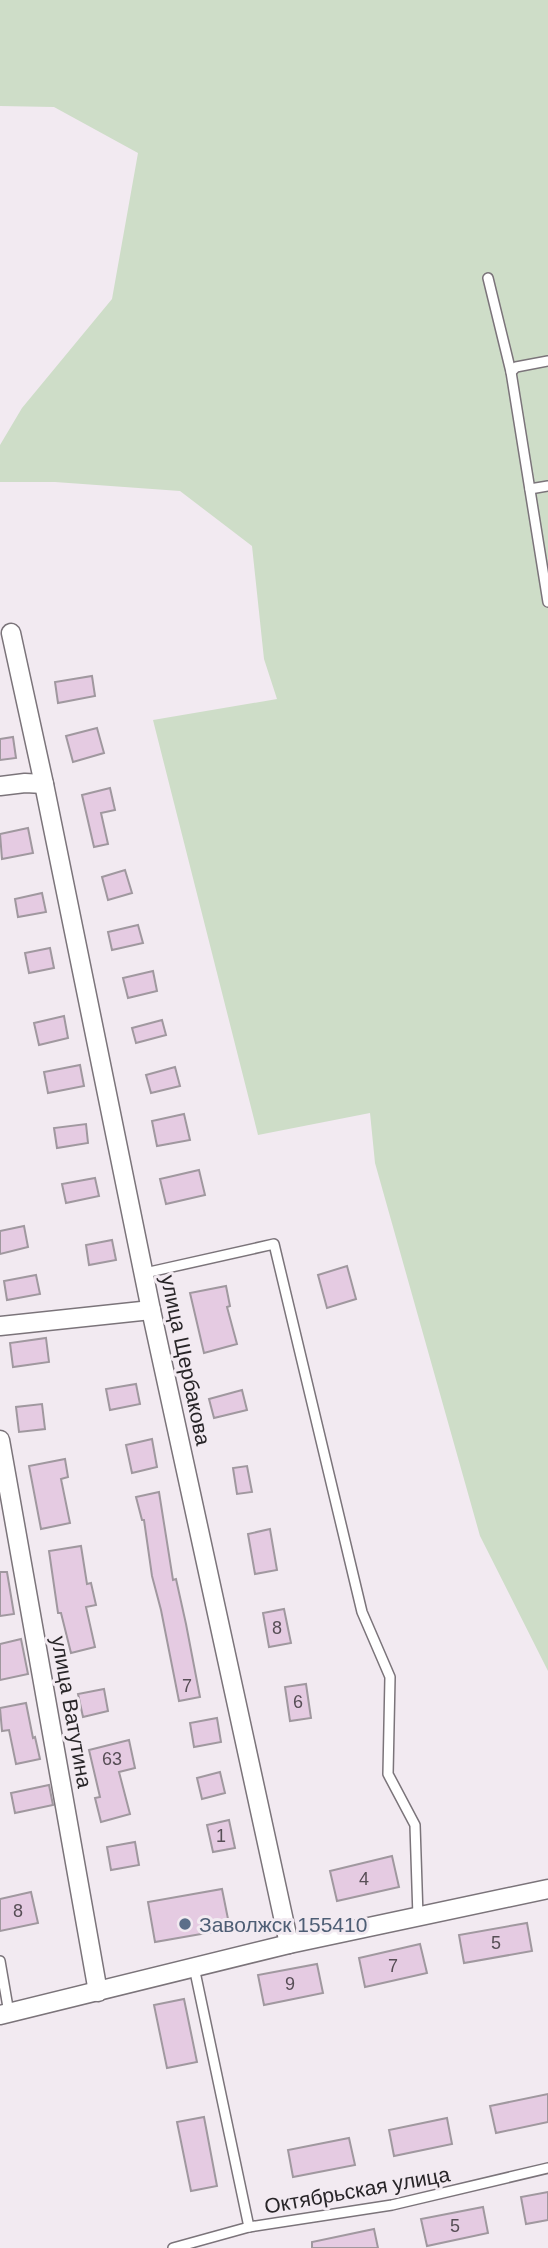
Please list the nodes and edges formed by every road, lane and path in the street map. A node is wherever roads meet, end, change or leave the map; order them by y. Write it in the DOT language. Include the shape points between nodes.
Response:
graph roads {
  1 [pos="488,278"];
  2 [pos="548,361"];
  3 [pos="511,372"];
  4 [pos="548,486"];
  5 [pos="530,489"];
  6 [pos="548,602"];
  7 [pos="11,634"];
  8 [pos="44,784"];
  9 [pos="0,786"];
  10 [pos="145,1273"];
  11 [pos="151,1310"];
  12 [pos="0,1326"];
  13 [pos="0,1440"];
  14 [pos="548,1889"];
  15 [pos="418,1917"];
  16 [pos="289,1944"];
  17 [pos="0,1961"];
  18 [pos="194,1967"];
  19 [pos="98,1992"];
  20 [pos="5,2014"];
  21 [pos="548,2168"];
  22 [pos="249,2227"];
  23 [pos="173,2248"];
  1 -- 3 [label="lane"];
  2 -- 3 [label="lane"];
  3 -- 5 [label="lane"];
  4 -- 5 [label="lane"];
  5 -- 6 [label="lane"];
  7 -- 8 [label="street, улица Щербакова"];
  8 -- 9 [label="street"];
  8 -- 10 [label="street, улица Щербакова"];
  10 -- 11 [label="street, улица Щербакова"];
  10 -- 15 [label="lane" via="274,1244 362,1612 390,1677 388,1774 415,1825"];
  11 -- 12 [label="street"];
  11 -- 16 [label="street, улица Щербакова"];
  13 -- 19 [label="street, улица Ватутина"];
  14 -- 15 [label="street"];
  15 -- 16 [label="street"];
  16 -- 18 [label="street"];
  17 -- 20 [label="lane"];
  18 -- 19 [label="street"];
  18 -- 22 [label="lane"];
  19 -- 20 [label="street"];
  21 -- 22 [label="lane, Октябрьская улица" via="392,2204"];
  22 -- 23 [label="lane, Октябрьская улица"];
}
